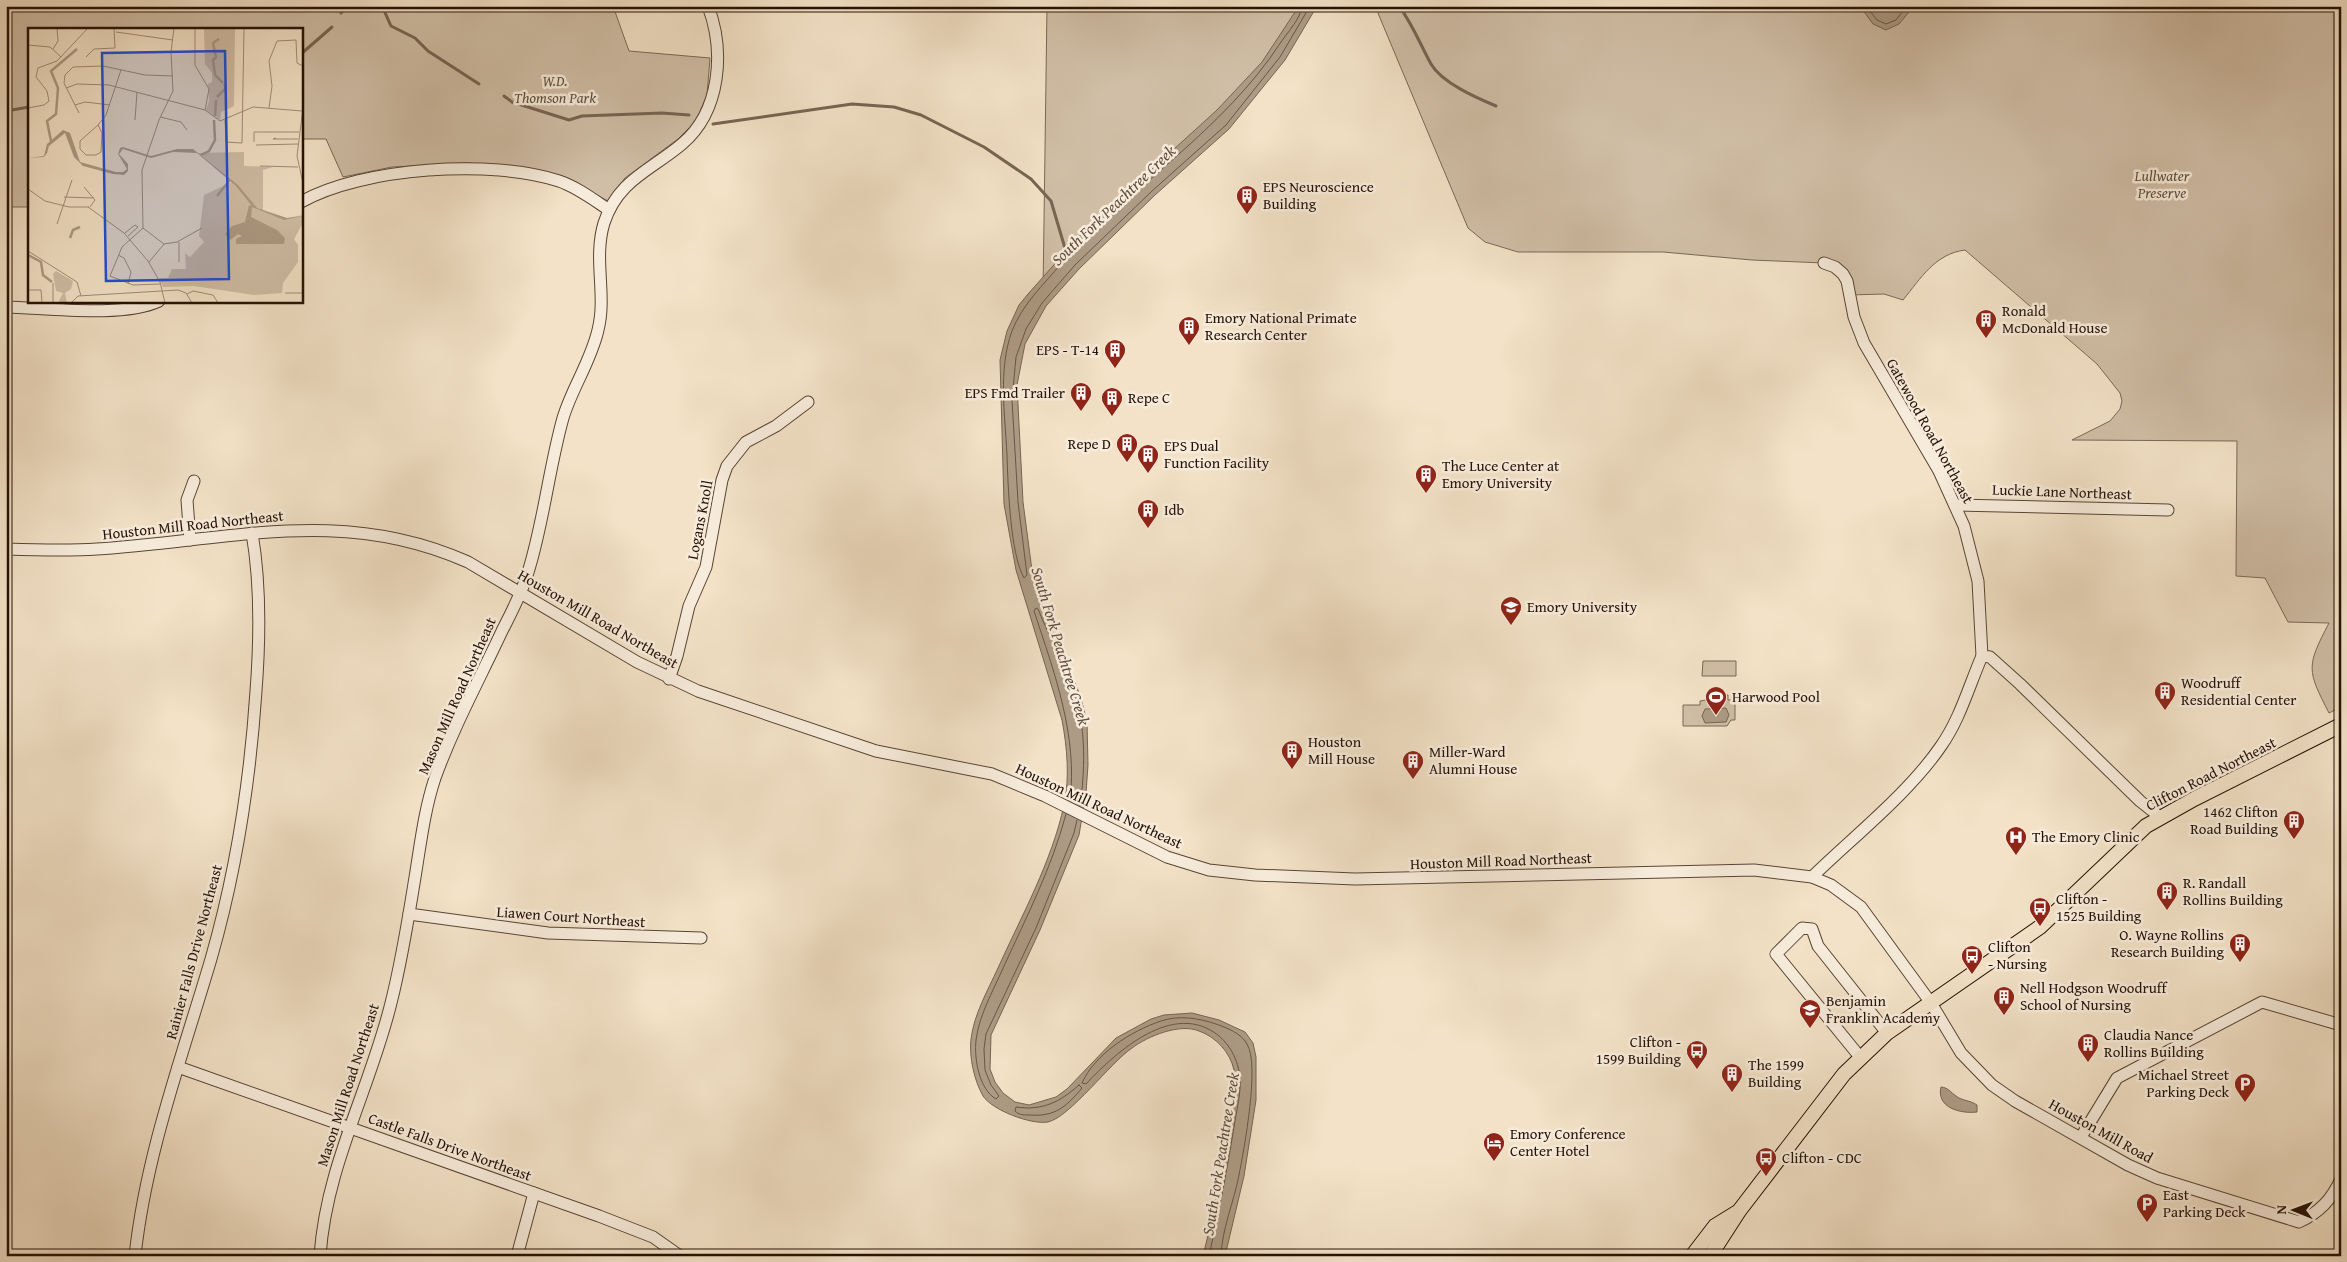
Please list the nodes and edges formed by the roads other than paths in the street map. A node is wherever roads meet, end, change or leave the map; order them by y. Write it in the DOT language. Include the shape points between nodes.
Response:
graph roads {
  1 [pos="713,7"];
  2 [pos="302,202"];
  3 [pos="609,210"];
  4 [pos="1824,263"];
  5 [pos="156,302"];
  6 [pos="6,308"];
  7 [pos="808,402"];
  8 [pos="194,481"];
  9 [pos="1956,505"];
  10 [pos="2168,510"];
  11 [pos="252,533"];
  12 [pos="190,540"];
  13 [pos="6,549"];
  14 [pos="521,591"];
  15 [pos="1982,656"];
  16 [pos="669,679"];
  17 [pos="2341,725"];
  18 [pos="2160,817"];
  19 [pos="1812,876"];
  20 [pos="409,914"];
  21 [pos="702,938"];
  22 [pos="1931,1004"];
  23 [pos="2341,1025"];
  24 [pos="1887,1033"];
  25 [pos="1860,1057"];
  26 [pos="178,1067"];
  27 [pos="349,1127"];
  28 [pos="2081,1137"];
  29 [pos="2341,1178"];
  30 [pos="534,1193"];
  31 [pos="1739,1211"];
  32 [pos="135,1256"];
  33 [pos="320,1256"];
  34 [pos="517,1256"];
  35 [pos="680,1256"];
  36 [pos="1692,1256"];
  37 [pos="1710,1256"];
  1 -- 3 [label="street, Mason Mill Road Northeast" via="718,63 711,98 702,120 683,143 629,181"];
  2 -- 3 [label="street" via="353,181 390,173 465,170 514,172 560,181"];
  3 -- 14 [label="street, Mason Mill Road Northeast" via="599,248 601,312 598,331 562,421 535,551"];
  4 -- 9 [label="street, Gatewood Road Northeast" via="1835,267 1847,281 1854,317 1864,343"];
  5 -- 6 [label="street" via="138,309 110,311"];
  7 -- 16 [label="street, Logans Knoll" via="776,426 746,442 727,466 706,567 690,601"];
  8 -- 12 [label="street" via="187,500"];
  9 -- 10 [label="street, Luckie Lane Northeast"];
  9 -- 15 [label="street, Gatewood Road Northeast" via="1971,547 1978,580"];
  11 -- 12 [label="street, Houston Mill Road Northeast"];
  11 -- 14 [label="street, Houston Mill Road Northeast" via="332,529 400,538 454,555"];
  11 -- 26 [label="street, Rainier Falls Drive Northeast" via="258,603 258,656 246,797 224,911"];
  12 -- 13 [label="street, Houston Mill Road Northeast" via="96,550"];
  14 -- 16 [label="street, Houston Mill Road Northeast"];
  14 -- 20 [label="street, Mason Mill Road Northeast" via="434,781"];
  15 -- 18 [label="street" via="1990,657 2020,684"];
  15 -- 19 [label="street" via="1950,731 1929,763"];
  16 -- 19 [label="street, Houston Mill Road Northeast" via="868,749 992,774 1045,796 1167,857 1209,870 1368,879 1754,870"];
  17 -- 18 [label="main road, Clifton Road Northeast"];
  18 -- 22 [label="main road, Clifton Road Northeast" via="2127,842 2040,927"];
  19 -- 22 [label="street, Houston Mill Road Northeast" via="1831,885 1861,907"];
  20 -- 21 [label="street, Liawen Court Northeast" via="548,933"];
  20 -- 27 [label="street, Mason Mill Road Northeast" via="390,1008"];
  22 -- 24 [label="main road, Clifton Road Northeast"];
  22 -- 28 [label="street, Houston Mill Road" via="1962,1053 1992,1085"];
  23 -- 28 [label="street" via="2262,1002 2117,1078"];
  24 -- 25 [label="main road, Clifton Road Northeast"];
  24 -- 25 [label="street" via="1818,946 1812,929 1802,928 1776,954"];
  25 -- 31 [label="main road, Clifton Road Northeast"];
  26 -- 27 [label="street, Castle Falls Drive Northeast"];
  26 -- 32 [label="street, Rainier Falls Drive Northeast" via="149,1174"];
  27 -- 30 [label="street, Castle Falls Drive Northeast"];
  27 -- 33 [label="street, Mason Mill Road Northeast" via="327,1200"];
  28 -- 29 [label="street, Houston Mill Road" via="2157,1178 2299,1222 2325,1206"];
  30 -- 34 [label="street"];
  30 -- 35 [label="street, Castle Falls Drive Northeast" via="638,1230"];
  31 -- 36 [label="main road, Clifton Road Northeast" via="1715,1226"];
  31 -- 37 [label="main road, Clifton Road Northeast"];
}
